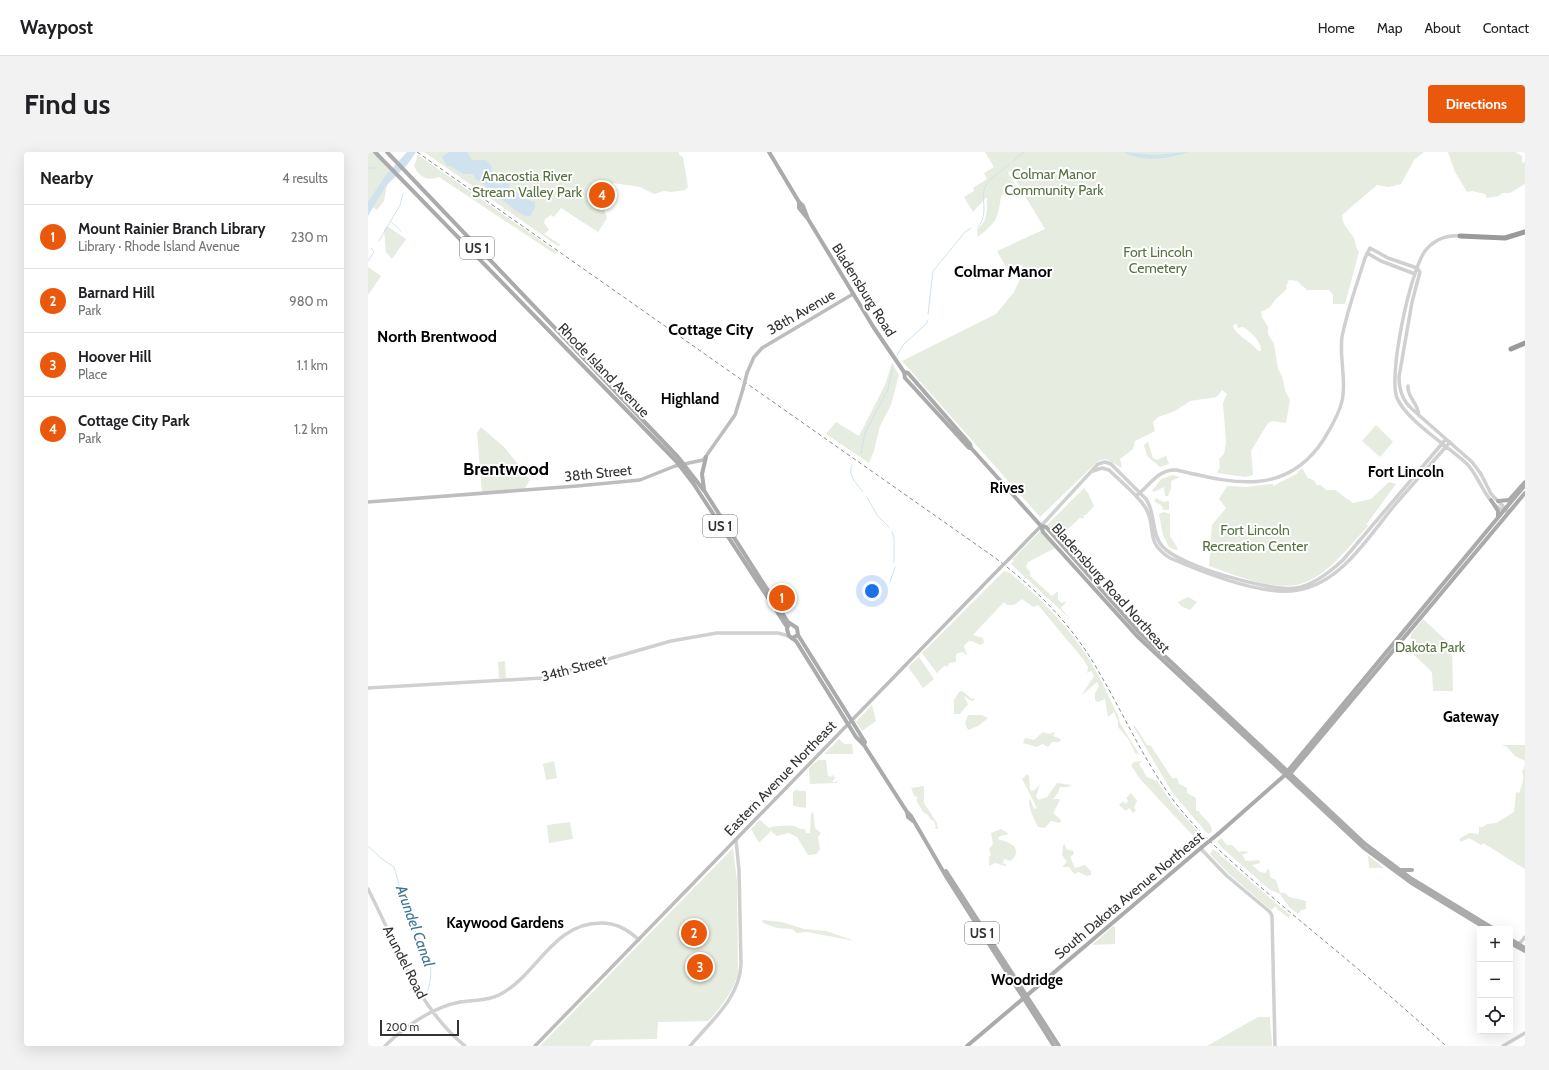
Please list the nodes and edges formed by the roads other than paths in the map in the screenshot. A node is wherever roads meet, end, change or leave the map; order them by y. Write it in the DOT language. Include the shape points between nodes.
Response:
graph roads {
  1 [pos="375,152"];
  2 [pos="387,152"];
  3 [pos="769,152"];
  4 [pos="1525,232"];
  5 [pos="1460,236"];
  6 [pos="1367,253"];
  7 [pos="1417,268"];
  8 [pos="1415,274"];
  9 [pos="853,294"];
  10 [pos="1525,343"];
  11 [pos="1512,349"];
  12 [pos="1408,386"];
  13 [pos="1419,416"];
  14 [pos="1446,439"];
  15 [pos="1450,442"];
  16 [pos="1442,443"];
  17 [pos="1446,446"];
  18 [pos="705,458"];
  19 [pos="679,465"];
  20 [pos="684,465"];
  21 [pos="1092,471"];
  22 [pos="1419,473"];
  23 [pos="1525,482"];
  24 [pos="1525,485"];
  25 [pos="705,492"];
  26 [pos="1141,493"];
  27 [pos="1525,493"];
  28 [pos="1136,496"];
  29 [pos="1491,500"];
  30 [pos="368,502"];
  31 [pos="1498,502"];
  32 [pos="1506,510"];
  33 [pos="1498,518"];
  34 [pos="1041,526"];
  35 [pos="1453,576"];
  36 [pos="1302,588"];
  37 [pos="788,627"];
  38 [pos="778,633"];
  39 [pos="798,635"];
  40 [pos="791,637"];
  41 [pos="368,688"];
  42 [pos="850,722"];
  43 [pos="1288,773"];
  44 [pos="736,840"];
  45 [pos="1202,848"];
  46 [pos="1399,870"];
  47 [pos="1412,870"];
  48 [pos="368,889"];
  49 [pos="1478,921"];
  50 [pos="1483,926"];
  51 [pos="1488,926"];
  52 [pos="1525,937"];
  53 [pos="639,940"];
  54 [pos="1513,944"];
  55 [pos="1525,948"];
  56 [pos="1525,951"];
  57 [pos="1025,997"];
  58 [pos="433,1013"];
  59 [pos="1525,1034"];
  60 [pos="385,1046"];
  61 [pos="465,1046"];
  62 [pos="535,1046"];
  63 [pos="690,1046"];
  64 [pos="967,1046"];
  65 [pos="1054,1046"];
  66 [pos="1059,1046"];
  67 [pos="1275,1046"];
  68 [pos="1503,1046"];
  1 -- 19 [label="main road, Rhode Island Avenue / US 1"];
  2 -- 20 [label="main road, Rhode Island Avenue / US 1"];
  3 -- 9 [label="main road, Bladensburg Road"];
  4 -- 5 [label="highway" via="1505,238"];
  5 -- 7 [label="street" via="1448,237 1433,244"];
  6 -- 7 [label="street" via="1370,248 1388,258"];
  6 -- 8 [label="street"];
  6 -- 26 [label="street" via="1342,338 1344,385 1341,407 1334,424 1317,449 1296,468 1270,480 1237,483 1169,470 1160,474"];
  7 -- 8 [label="street"];
  7 -- 13 [label="street" via="1420,276 1411,305 1399,380 1404,400"];
  8 -- 16 [label="street" via="1406,306 1394,388 1404,409"];
  9 -- 18 [label="main road, 38th Avenue, bridge" via="762,348 754,357 747,372 735,415"];
  9 -- 34 [label="main road, Bladensburg Road" via="904,372"];
  10 -- 11 [label="highway"];
  12 -- 13 [label="street" via="1408,393 1418,406"];
  13 -- 14 [label="street"];
  14 -- 15 [label="street"];
  14 -- 16 [label="street"];
  15 -- 17 [label="street"];
  15 -- 31 [label="street" via="1475,465"];
  16 -- 17 [label="street"];
  16 -- 22 [label="street"];
  17 -- 22 [label="street"];
  17 -- 29 [label="street" via="1473,470"];
  18 -- 20 [label="main road, 38th Street" via="699,463"];
  18 -- 25 [label="main road" via="702,474"];
  19 -- 20 [label="main road, 38th Street"];
  19 -- 30 [label="main road, 38th Street" via="640,480"];
  19 -- 37 [label="main road, Rhode Island Avenue / US 1"];
  20 -- 25 [label="main road, Rhode Island Avenue / US 1"];
  21 -- 26 [label="street" via="1102,462 1108,462"];
  21 -- 28 [label="street" via="1106,468"];
  21 -- 34 [label="street"];
  22 -- 36 [label="street" via="1340,562"];
  23 -- 31 [label="main road" via="1509,500"];
  24 -- 32 [label="main road, South Dakota Avenue Northeast"];
  25 -- 37 [label="main road, Rhode Island Avenue / US 1"];
  26 -- 28 [label="street"];
  26 -- 36 [label="street" via="1151,505 1159,541 1171,554 1208,570 1246,581 1284,588"];
  27 -- 32 [label="main road, South Dakota Avenue Northeast"];
  28 -- 36 [label="street" via="1148,513 1151,534 1155,542 1170,558 1206,573 1246,585 1283,591"];
  29 -- 32 [label="street"];
  29 -- 33 [label="main road" via="1498,511"];
  31 -- 32 [label="street"];
  32 -- 33 [label="main road, South Dakota Avenue Northeast"];
  32 -- 35 [label="main road, South Dakota Avenue Northeast"];
  33 -- 35 [label="main road, South Dakota Avenue Northeast"];
  34 -- 42 [label="main road, Eastern Avenue Northeast, bridge"];
  34 -- 43 [label="main road, Bladensburg Road Northeast" via="1046,527 1080,569 1143,636"];
  35 -- 43 [label="main road, South Dakota Avenue Northeast"];
  37 -- 38 [label="street, 34th Street"];
  37 -- 39 [label="main road, US 1" via="797,628"];
  37 -- 40 [label="main road, US 1"];
  38 -- 40 [label="street, 34th Street"];
  38 -- 41 [label="street, 34th Street" via="717,633 696,636 542,678"];
  39 -- 40 [label="main road"];
  39 -- 42 [label="main road, US 1"];
  40 -- 42 [label="main road, US 1"];
  42 -- 44 [label="main road, Eastern Avenue Northeast"];
  42 -- 57 [label="main road, US 1"];
  43 -- 45 [label="main road, South Dakota Avenue Northeast, bridge"];
  43 -- 46 [label="main road, Bladensburg Road Northeast" via="1364,843"];
  43 -- 49 [label="main road, Bladensburg Road Northeast" via="1364,848 1410,882"];
  44 -- 53 [label="main road, Eastern Avenue Northeast"];
  44 -- 63 [label="street" via="739,870 740,974 734,993"];
  45 -- 57 [label="main road, South Dakota Avenue Northeast"];
  45 -- 67 [label="street" via="1227,876 1270,912 1273,920"];
  46 -- 47 [label="main road"];
  46 -- 49 [label="main road, Bladensburg Road Northeast"];
  48 -- 58 [label="street, Arundel Road"];
  49 -- 50 [label="main road, Bladensburg Road Northeast"];
  49 -- 51 [label="main road, Bladensburg Road Northeast"];
  52 -- 54 [label="street"];
  53 -- 58 [label="street" via="627,930 613,924 595,923 580,927 561,937 516,983 499,996 453,1004"];
  53 -- 62 [label="main road, Eastern Avenue Northeast"];
  54 -- 55 [label="main road"];
  54 -- 56 [label="main road"];
  57 -- 64 [label="main road, South Dakota Avenue Northeast"];
  57 -- 65 [label="main road, US 1"];
  57 -- 66 [label="main road, US 1"];
  58 -- 60 [label="street" via="408,1025"];
  58 -- 61 [label="street, Arundel Road"];
  59 -- 68 [label="street"];
}
